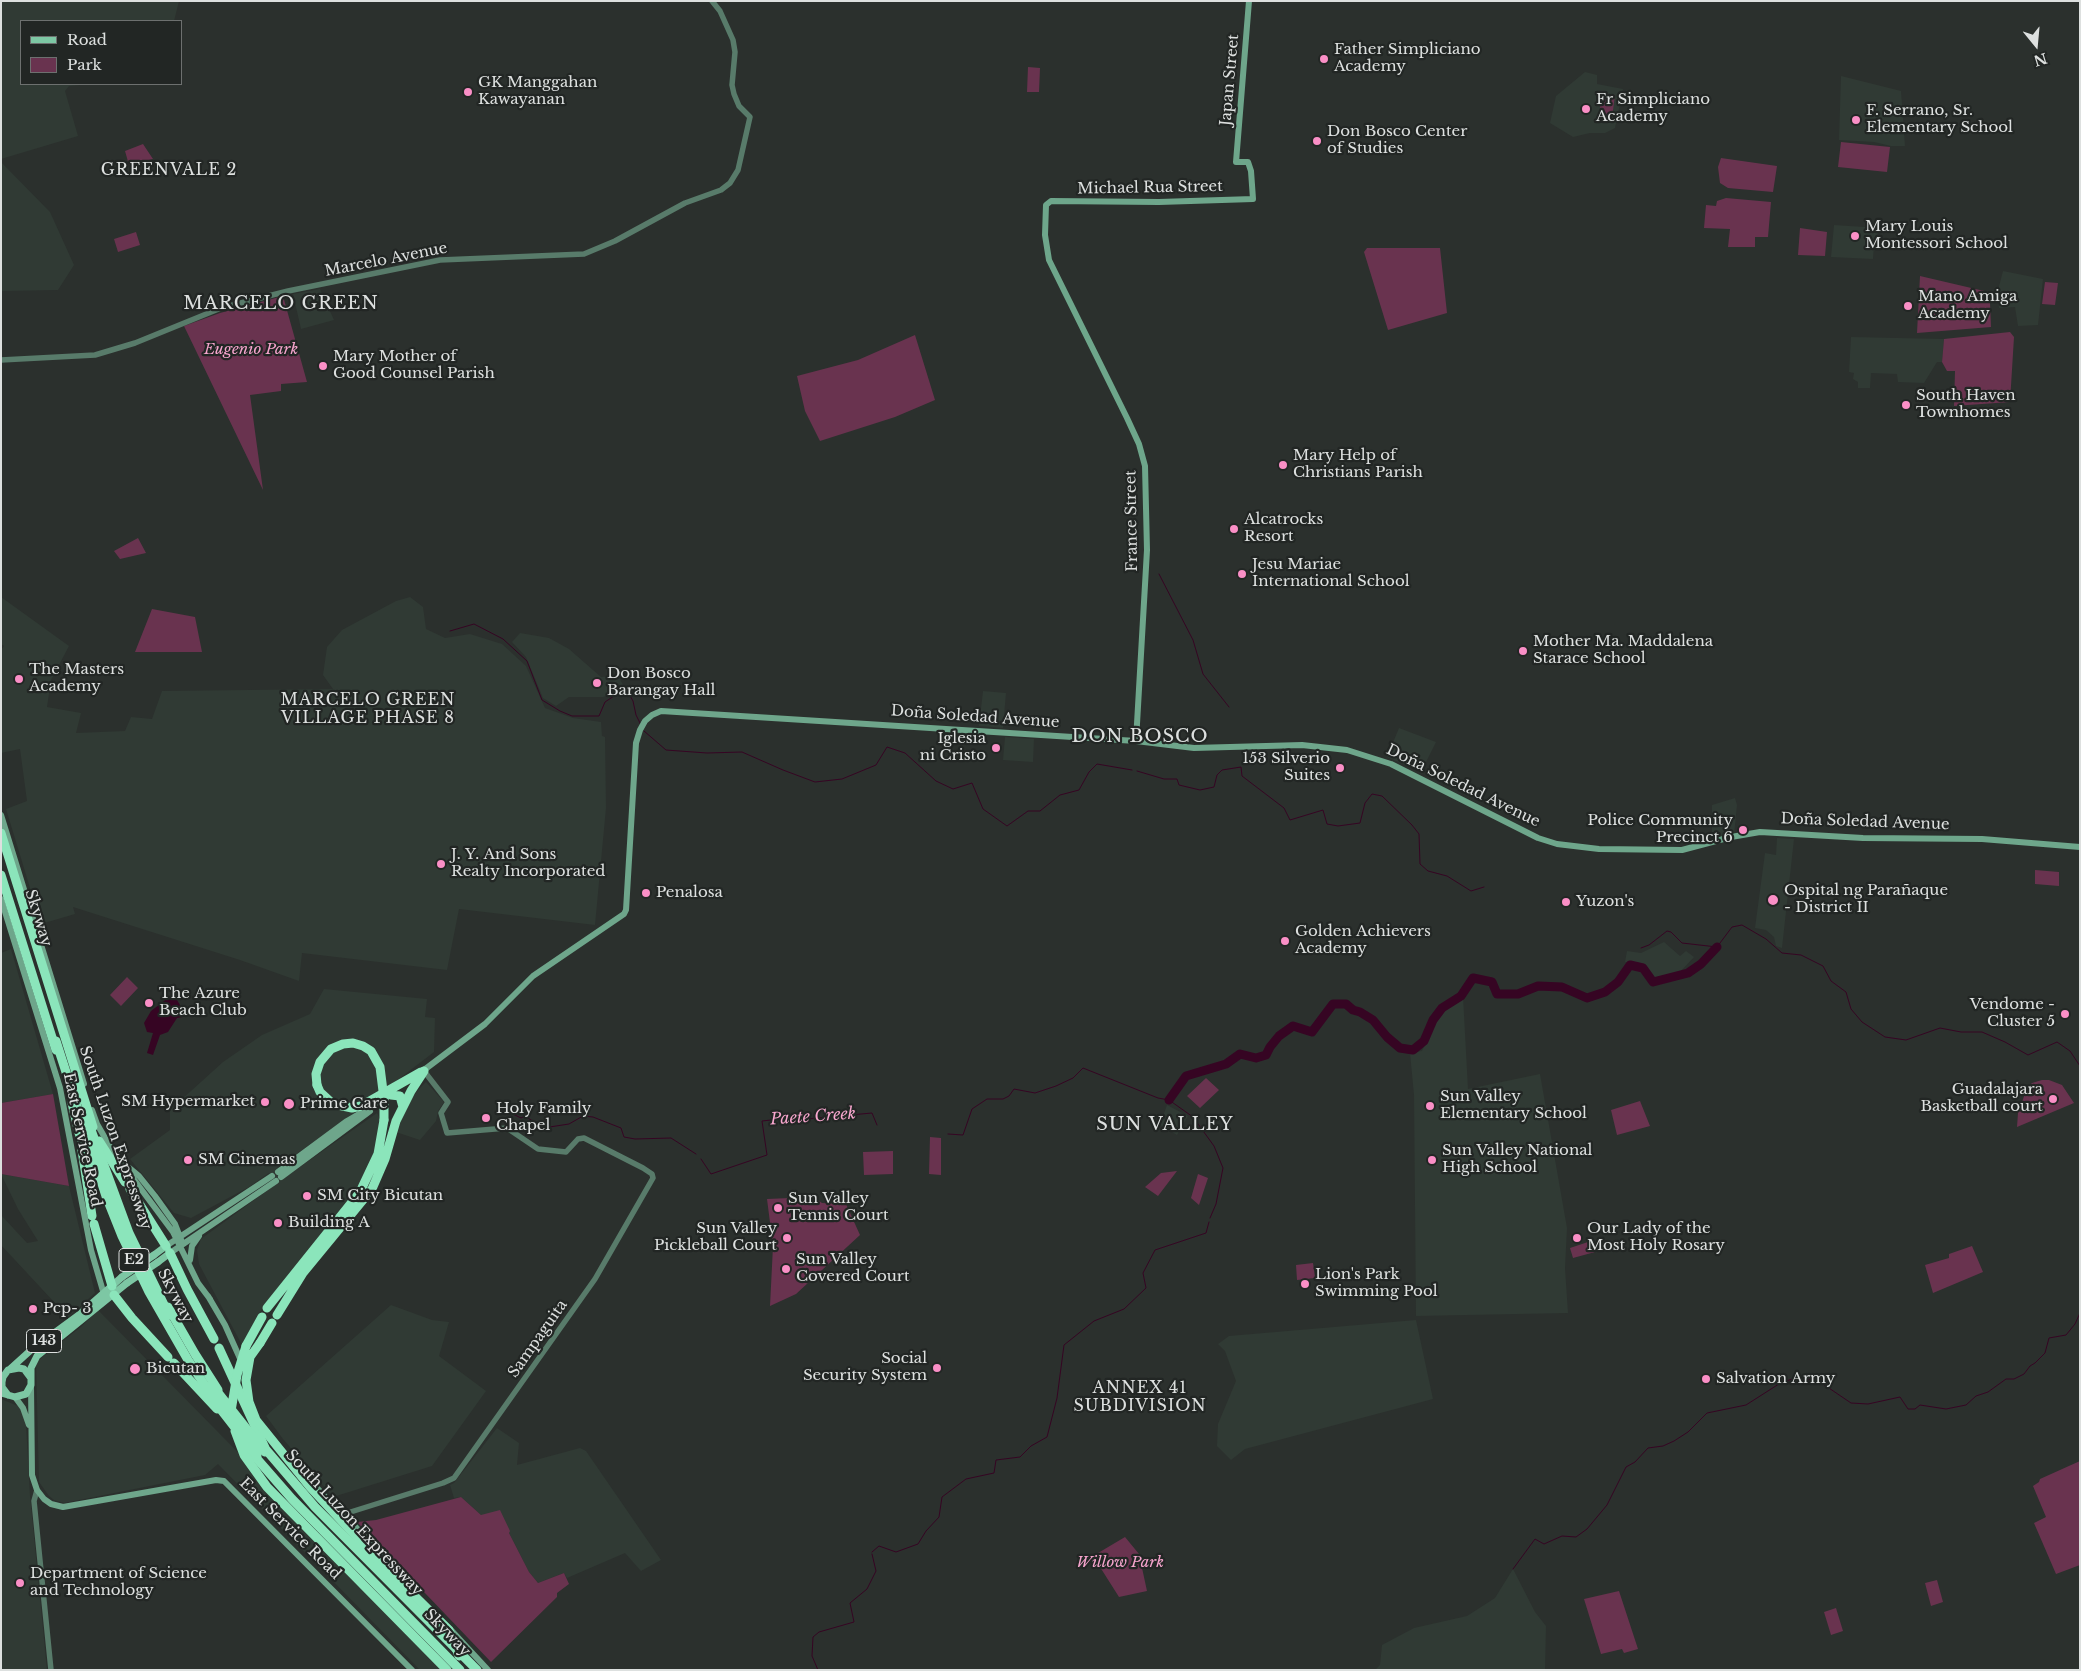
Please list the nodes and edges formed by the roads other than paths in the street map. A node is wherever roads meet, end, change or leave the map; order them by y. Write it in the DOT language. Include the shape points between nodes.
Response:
graph roads {
  1 [pos="712,1"];
  2 [pos="1249,1"];
  3 [pos="1253,199"];
  4 [pos="1048,202"];
  5 [pos="1,360"];
  6 [pos="1136,741"];
  7 [pos="1,815"];
  8 [pos="1,833"];
  9 [pos="1,847"];
  10 [pos="2080,847"];
  11 [pos="1,865"];
  12 [pos="1,876"];
  13 [pos="1,899"];
  14 [pos="424,1070"];
  15 [pos="389,1096"];
  16 [pos="403,1107"];
  17 [pos="94,1132"];
  18 [pos="80,1133"];
  19 [pos="277,1177"];
  20 [pos="203,1230"];
  21 [pos="178,1238"];
  22 [pos="181,1245"];
  23 [pos="168,1250"];
  24 [pos="156,1258"];
  25 [pos="190,1260"];
  26 [pos="113,1290"];
  27 [pos="103,1293"];
  28 [pos="210,1299"];
  29 [pos="106,1301"];
  30 [pos="266,1308"];
  31 [pos="262,1317"];
  32 [pos="214,1339"];
  33 [pos="219,1348"];
  34 [pos="7,1371"];
  35 [pos="30,1376"];
  36 [pos="31,1385"];
  37 [pos="8,1395"];
  38 [pos="217,1409"];
  39 [pos="31,1431"];
  40 [pos="266,1450"];
  41 [pos="37,1490"];
  42 [pos="344,1517"];
  43 [pos="459,1656"];
  44 [pos="51,1670"];
  45 [pos="412,1670"];
  46 [pos="447,1670"];
  47 [pos="462,1670"];
  48 [pos="475,1670"];
  49 [pos="488,1670"];
  1 -- 5 [label="street, Marcelo Avenue" via="733,40 734,94 739,106 750,117 738,170 721,190 685,203 592,251 440,260 222,308 95,355"];
  2 -- 3 [label="main road, Japan Street" via="1236,162 1248,162"];
  3 -- 4 [label="main road, Michael Rua Street"];
  4 -- 6 [label="main road, France Street" via="1045,235 1051,265 1128,418 1145,466 1147,550"];
  6 -- 10 [label="main road, Doña Soledad Avenue" via="1194,748 1302,745 1347,750 1391,764 1538,838 1571,846 1682,850 1739,835 1771,832 1863,838 1982,839"];
  6 -- 14 [label="main road, Doña Soledad Avenue" via="661,710 652,714 640,729 634,756 624,914 533,976 485,1024"];
  7 -- 21 [label="main road" via="97,1124 121,1161 134,1171 175,1224"];
  8 -- 17 [label="highway, South Luzon Expressway / E2"];
  9 -- 43 [label="highway, Skyway / E2, bridge" via="101,1161 129,1233 174,1324 215,1390 299,1492"];
  11 -- 47 [label="highway, Skyway / E2, bridge" via="106,1196 122,1236 178,1343 222,1411 257,1456"];
  12 -- 18 [label="highway, South Luzon Expressway / E2"];
  13 -- 27 [label="main road, East Service Road" via="60,1088 91,1250"];
  14 -- 15 [label="main road, Doña Soledad Avenue"];
  14 -- 16 [label="highway"];
  14 -- 30 [label="highway, bridge" via="368,1102 352,1108 333,1104 320,1092 316,1074 320,1062 335,1047 353,1043 371,1051 383,1078 384,1120 381,1140 375,1162 360,1192"];
  14 -- 42 [label="street, Sampaguita" via="448,1102 442,1113 447,1132 507,1128 538,1148 566,1152 578,1139 584,1138 653,1176 595,1278 454,1478"];
  15 -- 16 [label="highway" via="400,1096"];
  15 -- 19 [label="main road, Doña Soledad Avenue" via="348,1121"];
  16 -- 43 [label="highway, bridge" via="372,1189 303,1273 250,1357 246,1392 256,1420 310,1488 449,1630"];
  17 -- 23 [label="highway"];
  17 -- 40 [label="highway, South Luzon Expressway / E2" via="157,1288 217,1389"];
  18 -- 26 [label="highway" via="93,1220"];
  18 -- 38 [label="highway, South Luzon Expressway / E2" via="119,1237 146,1295"];
  19 -- 20 [label="main road, Doña Soledad Avenue"];
  19 -- 21 [label="main road, Doña Soledad Avenue"];
  20 -- 22 [label="main road, Doña Soledad Avenue"];
  20 -- 25 [label="main road" via="192,1246"];
  21 -- 22 [label="main road"];
  21 -- 23 [label="main road, Doña Soledad Avenue"];
  22 -- 23 [label="main road, Doña Soledad Avenue"];
  22 -- 25 [label="main road"];
  22 -- 28 [label="main road" via="198,1283"];
  23 -- 24 [label="main road, Doña Soledad Avenue"];
  23 -- 32 [label="highway"];
  24 -- 26 [label="main road, Doña Soledad Avenue, bridge" via="128,1283"];
  24 -- 26 [label="main road, Doña Soledad Avenue, bridge" via="122,1277"];
  25 -- 28 [label="main road"];
  26 -- 27 [label="main road, 143"];
  26 -- 29 [label="main road, 143"];
  26 -- 38 [label="highway" via="132,1318"];
  27 -- 29 [label="main road, East Service Road"];
  27 -- 34 [label="main road, 143"];
  28 -- 42 [label="main road" via="238,1352 256,1414 296,1465"];
  29 -- 35 [label="main road, 143" via="37,1356 30,1368"];
  31 -- 46 [label="highway, bridge" via="246,1346 231,1405 233,1428 244,1455 267,1486"];
  33 -- 40 [label="highway"];
  34 -- 35 [label="main road, 143" via="24,1369"];
  34 -- 37 [label="main road" via="2,1382"];
  35 -- 36 [label="main road, 143"];
  36 -- 37 [label="main road" via="26,1394"];
  36 -- 39 [label="main road"];
  37 -- 39 [label="main road" via="23,1408"];
  38 -- 47 [label="highway, South Luzon Expressway / E2" via="292,1499"];
  39 -- 41 [label="main road" via="32,1475"];
  40 -- 48 [label="highway, South Luzon Expressway / E2" via="315,1507"];
  41 -- 44 [label="street" via="34,1501"];
  41 -- 45 [label="main road, East Service Road" via="51,1504 62,1507 224,1481"];
  42 -- 49 [label="main road"];
  43 -- 48 [label="highway, Skyway / E2"];
}
